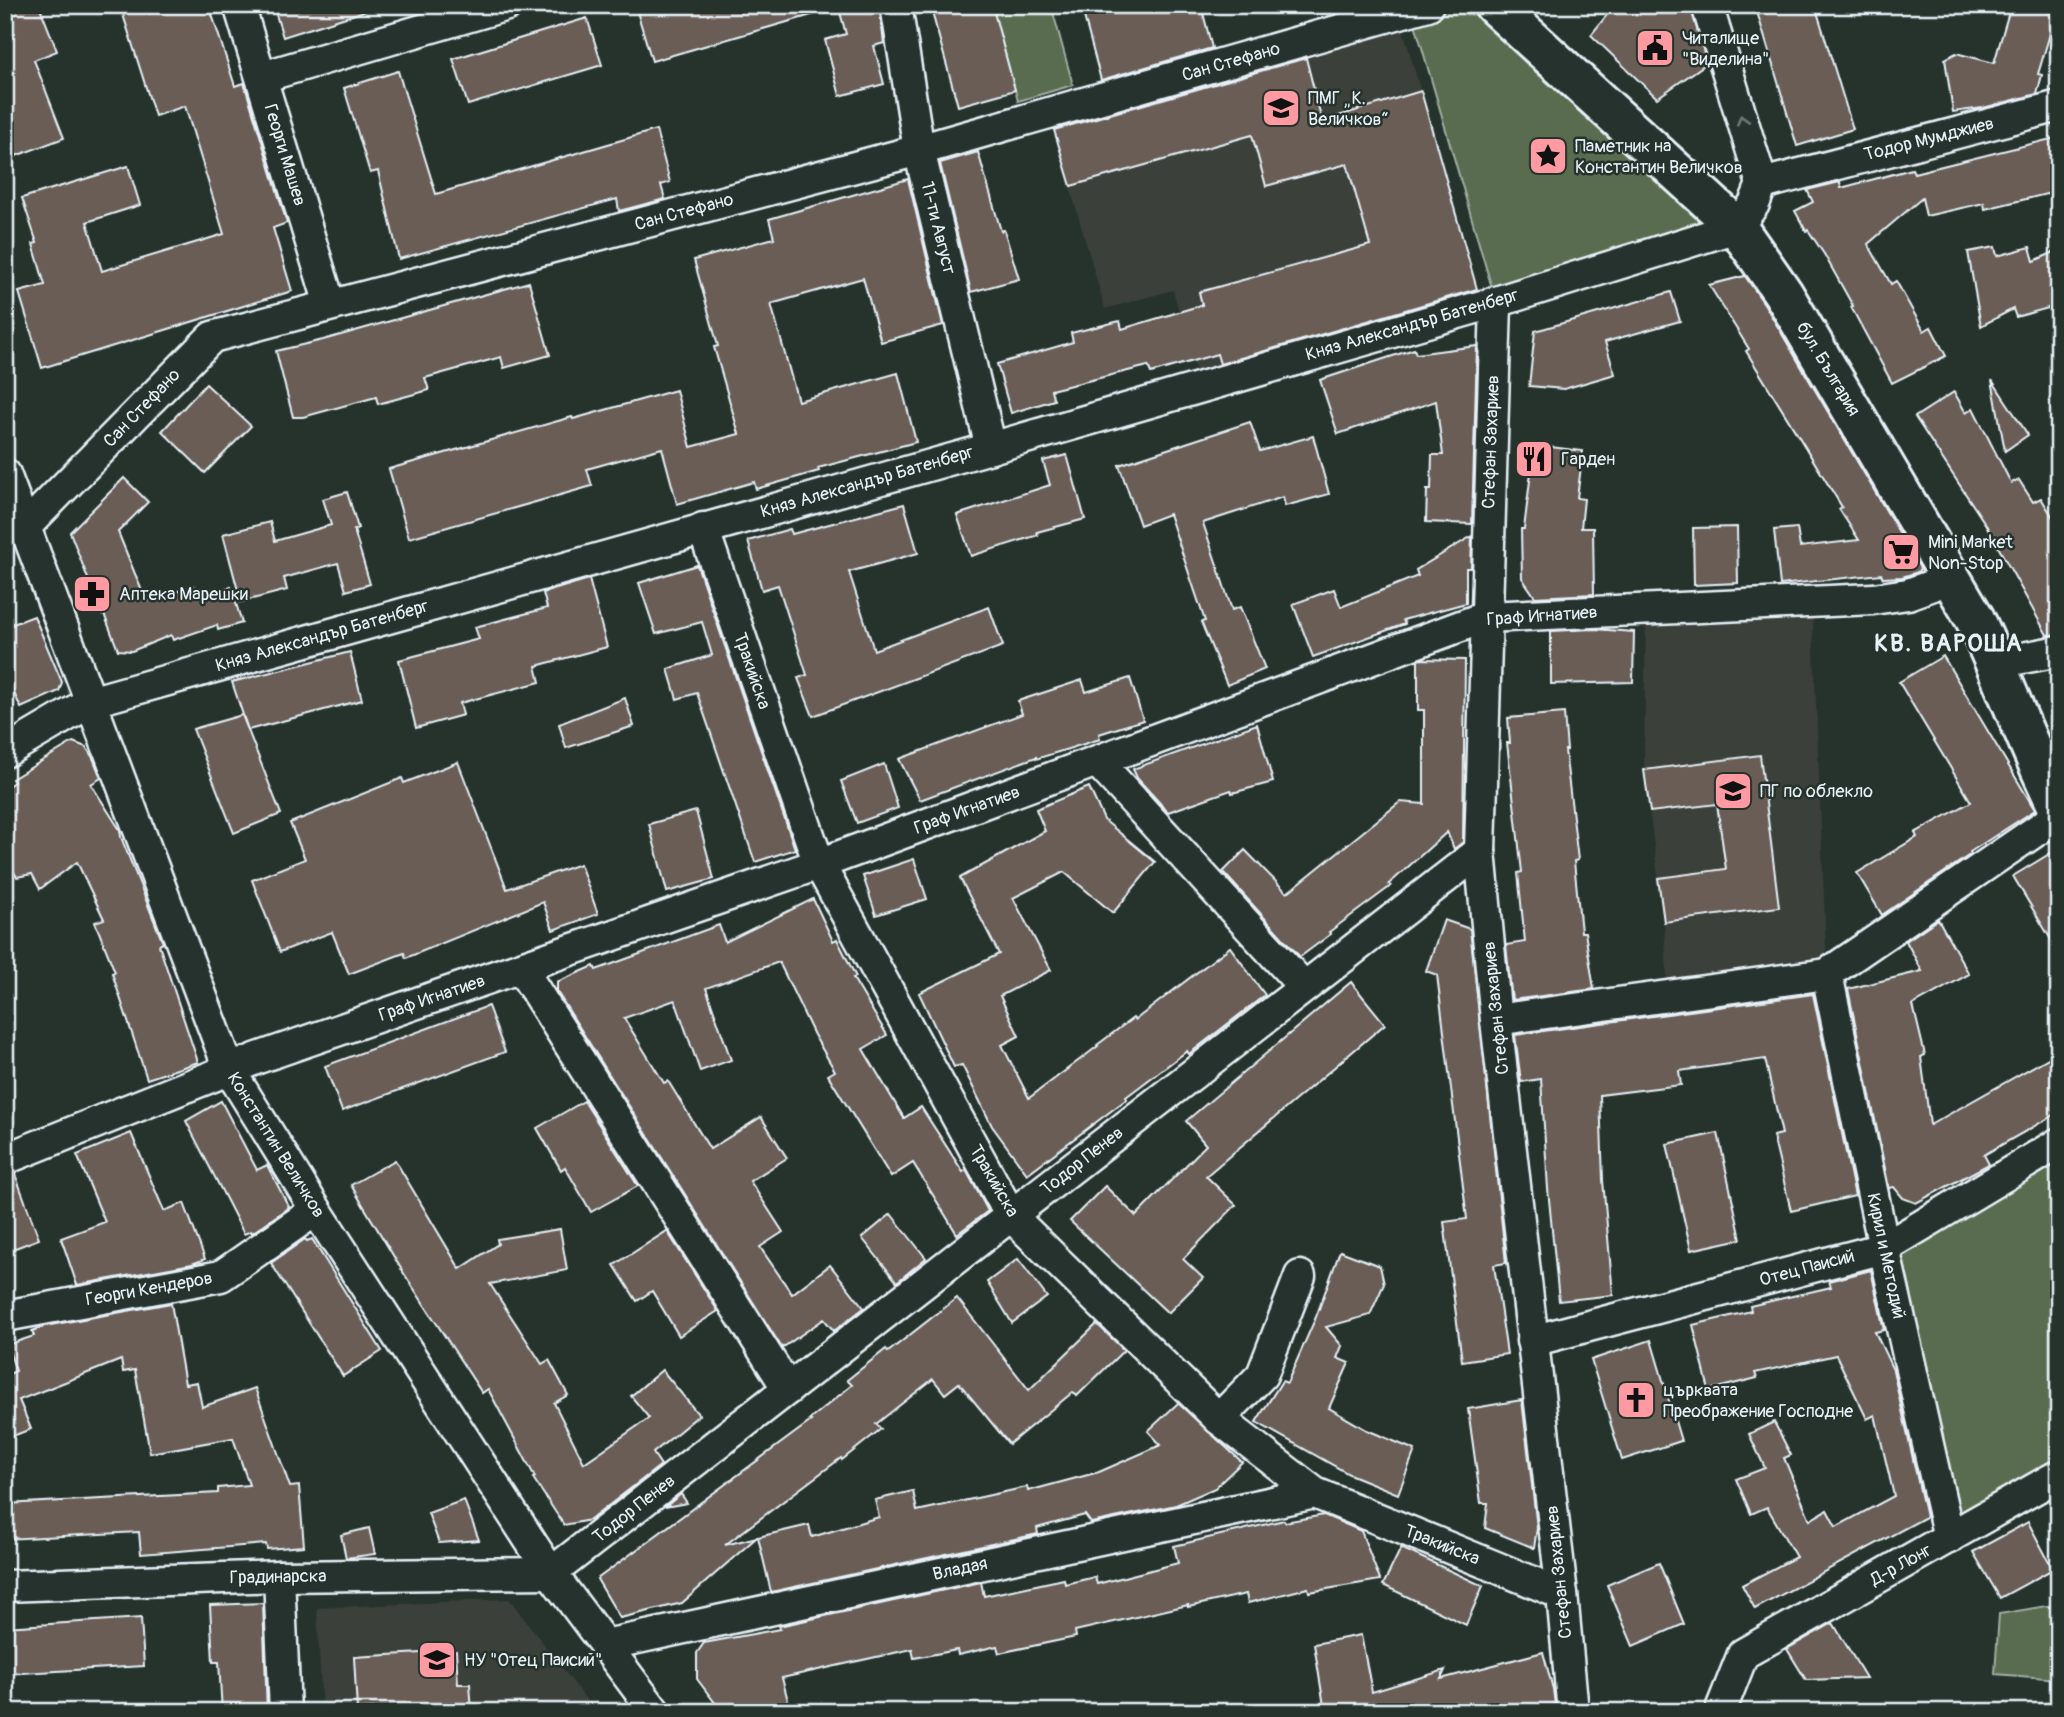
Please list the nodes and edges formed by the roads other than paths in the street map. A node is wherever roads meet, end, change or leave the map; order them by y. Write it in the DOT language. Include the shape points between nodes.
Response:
graph roads {
  1 [pos="239,5"];
  2 [pos="507,5"];
  3 [pos="896,5"];
  4 [pos="1494,5"];
  5 [pos="1707,5"];
  6 [pos="1420,8"];
  7 [pos="262,77"];
  8 [pos="2059,106"];
  9 [pos="919,150"];
  10 [pos="1762,184"];
  11 [pos="1737,227"];
  12 [pos="1496,302"];
  13 [pos="330,305"];
  14 [pos="991,448"];
  15 [pos="5,474"];
  16 [pos="25,527"];
  17 [pos="703,528"];
  18 [pos="1952,578"];
  19 [pos="1485,617"];
  20 [pos="2059,650"];
  21 [pos="1996,663"];
  22 [pos="90,702"];
  23 [pos="5,752"];
  24 [pos="1098,762"];
  25 [pos="2059,812"];
  26 [pos="1480,851"];
  27 [pos="819,864"];
  28 [pos="521,968"];
  29 [pos="1827,974"];
  30 [pos="1304,987"];
  31 [pos="1496,1020"];
  32 [pos="229,1069"];
  33 [pos="2059,1143"];
  34 [pos="5,1159"];
  35 [pos="316,1210"];
  36 [pos="1011,1216"];
  37 [pos="1884,1248"];
  38 [pos="1300,1276"];
  39 [pos="5,1316"];
  40 [pos="1532,1341"];
  41 [pos="788,1389"];
  42 [pos="1219,1419"];
  43 [pos="2059,1475"];
  44 [pos="1315,1493"];
  45 [pos="1949,1538"];
  46 [pos="551,1573"];
  47 [pos="279,1576"];
  48 [pos="5,1586"];
  49 [pos="1562,1594"];
  50 [pos="605,1645"];
  51 [pos="285,1712"];
  52 [pos="655,1712"];
  53 [pos="1573,1712"];
  54 [pos="1720,1712"];
  1 -- 7 [label="street, Георги Машев"];
  2 -- 7 [label="street"];
  3 -- 9 [label="street, 11-ти Август"];
  4 -- 11 [label="street, бул. България"];
  10 -- 5 [label="street, one-way"];
  6 -- 9 [label="street, Сан Стефано"];
  7 -- 13 [label="street, Георги Машев"];
  8 -- 10 [label="street, Тодор Мумджиев"];
  9 -- 13 [label="street, Сан Стефано"];
  9 -- 14 [label="street, 11-ти Август"];
  10 -- 11 [label="street"];
  11 -- 12 [label="street, Княз Александър Батенберг"];
  11 -- 18 [label="street, бул. България" via="1783,293"];
  12 -- 14 [label="street, Княз Александър Батенберг"];
  12 -- 19 [label="street, Стефан Захариев"];
  13 -- 16 [label="street, Сан Стефано" via="212,337"];
  14 -- 17 [label="street, Княз Александър Батенберг"];
  15 -- 16 [label="street, Константин Величков"];
  16 -- 22 [label="street, Константин Величков"];
  17 -- 22 [label="street, Княз Александър Батенберг"];
  17 -- 27 [label="street, Тракийска"];
  18 -- 19 [label="street, Граф Игнатиев" via="1908,594 1873,599"];
  18 -- 21 [label="street, бул. България"];
  19 -- 24 [label="street, Граф Игнатиев"];
  19 -- 26 [label="street, Стефан Захариев"];
  20 -- 21 [label="street"];
  21 -- 25 [label="street, бул. България"];
  22 -- 23 [label="street, Княз Александър Батенберг"];
  22 -- 32 [label="street, Константин Величков"];
  24 -- 27 [label="street, Граф Игнатиев"];
  24 -- 30 [label="street"];
  25 -- 29 [label="street"];
  26 -- 30 [label="street, Тодор Пенев"];
  26 -- 31 [label="street, Стефан Захариев"];
  27 -- 28 [label="street, Граф Игнатиев"];
  27 -- 36 [label="street, Тракийска"];
  28 -- 32 [label="street, Граф Игнатиев"];
  28 -- 41 [label="street"];
  29 -- 31 [label="street"];
  29 -- 37 [label="street, Кирил и Методий"];
  30 -- 36 [label="street, Тодор Пенев"];
  31 -- 40 [label="street, Стефан Захариев"];
  32 -- 34 [label="street, Граф Игнатиев"];
  32 -- 35 [label="street, Константин Величков"];
  33 -- 37 [label="street, Отец Паисий"];
  35 -- 39 [label="street, Георги Кендеров" via="221,1276"];
  35 -- 46 [label="street, Константин Величков"];
  36 -- 41 [label="street, Тодор Пенев"];
  36 -- 42 [label="street, Тракийска"];
  37 -- 40 [label="street, Отец Паисий"];
  37 -- 45 [label="street, Кирил и Методий"];
  38 -- 42 [label="street" via="1262,1375"];
  40 -- 49 [label="street, Стефан Захариев"];
  41 -- 46 [label="street, Тодор Пенев"];
  42 -- 44 [label="street, Тракийска"];
  43 -- 45 [label="street, Д-р Лонг"];
  44 -- 49 [label="street, Тракийска"];
  44 -- 50 [label="street, Владая"];
  45 -- 54 [label="street, Д-р Лонг" via="1744,1654"];
  46 -- 47 [label="street, Градинарска"];
  46 -- 50 [label="street, Константин Величков"];
  47 -- 48 [label="street, Градинарска"];
  47 -- 51 [label="street"];
  49 -- 53 [label="street, Стефан Захариев"];
  50 -- 52 [label="street, Константин Величков"];
}
